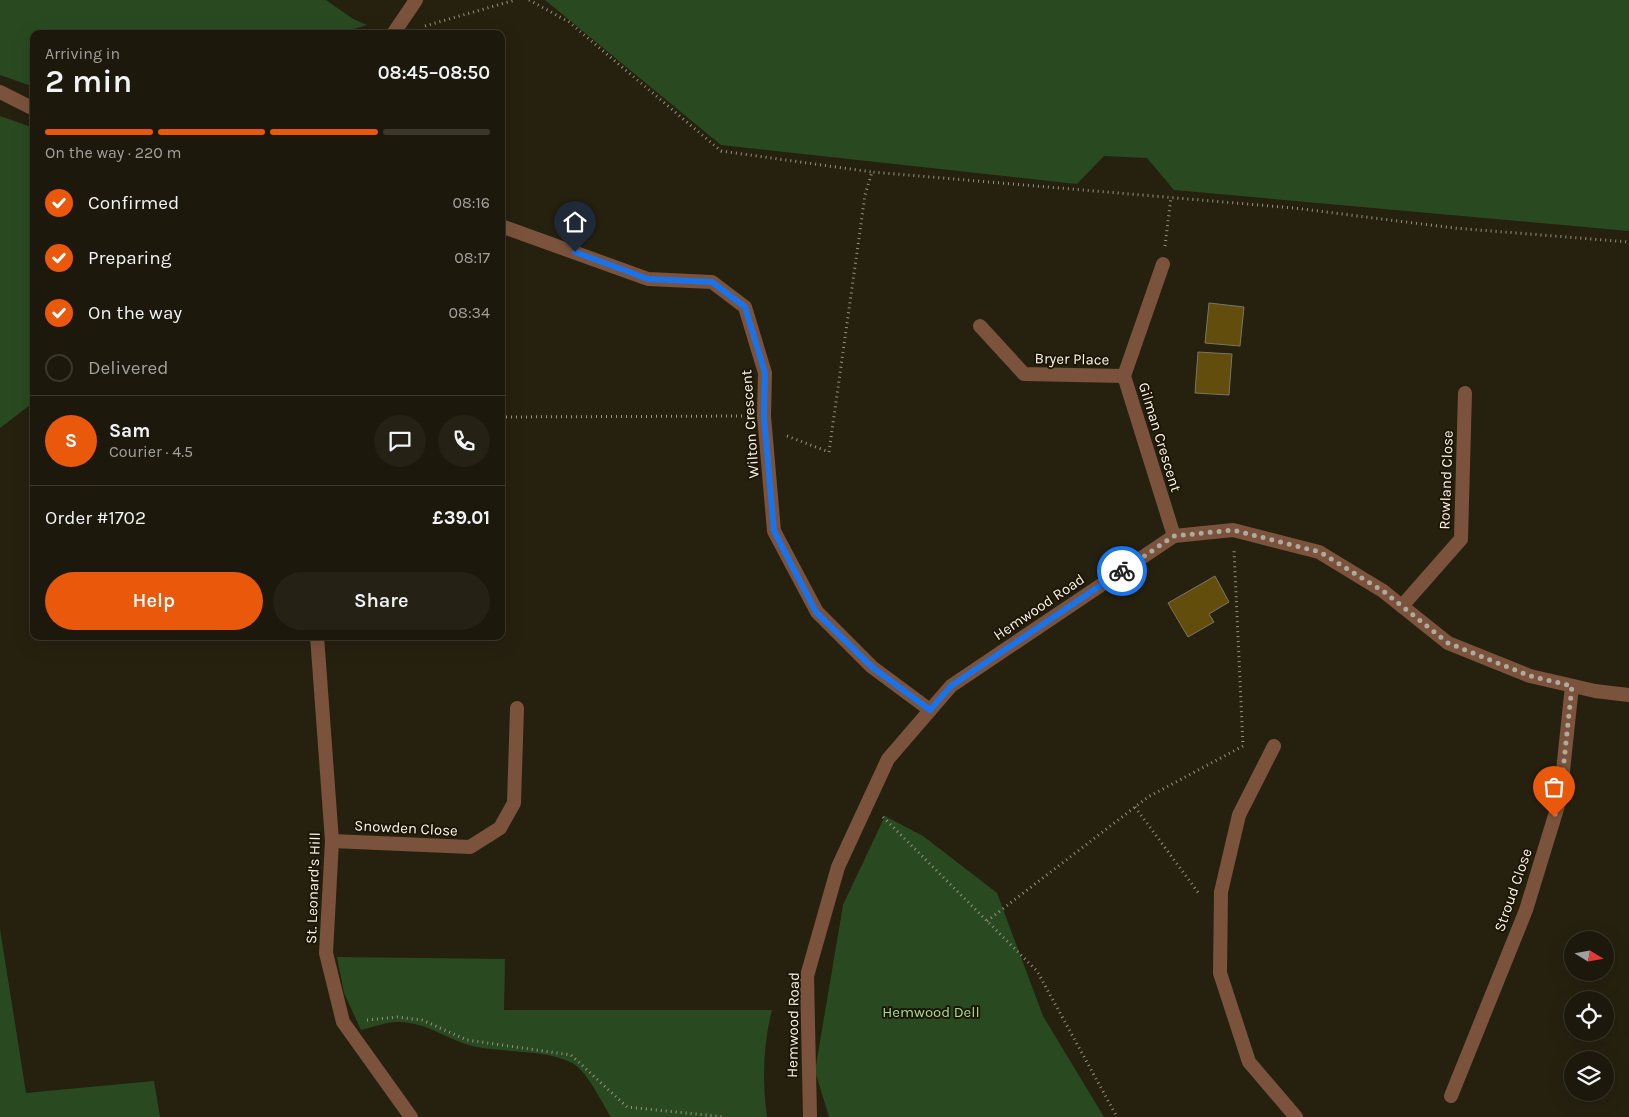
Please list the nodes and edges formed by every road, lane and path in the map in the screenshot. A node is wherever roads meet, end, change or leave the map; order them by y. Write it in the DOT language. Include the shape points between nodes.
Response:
graph roads {
  1 [pos="416,0"];
  2 [pos="515,0"];
  3 [pos="528,0"];
  4 [pos="416,28"];
  5 [pos="396,30"];
  6 [pos="0,92"];
  7 [pos="30,107"];
  8 [pos="872,172"];
  9 [pos="1171,197"];
  10 [pos="505,227"];
  11 [pos="1629,242"];
  12 [pos="1163,264"];
  13 [pos="980,326"];
  14 [pos="1124,376"];
  15 [pos="1465,393"];
  16 [pos="505,417"];
  17 [pos="765,422"];
  18 [pos="1233,530"];
  19 [pos="1174,536"];
  20 [pos="1402,606"];
  21 [pos="317,640"];
  22 [pos="1572,686"];
  23 [pos="1629,695"];
  24 [pos="517,708"];
  25 [pos="930,710"];
  26 [pos="1274,746"];
  27 [pos="868,802"];
  28 [pos="1135,807"];
  29 [pos="332,841"];
  30 [pos="987,921"];
  31 [pos="1221,924"];
  32 [pos="343,1022"];
  33 [pos="1451,1096"];
  34 [pos="411,1117"];
  35 [pos="725,1117"];
  36 [pos="810,1117"];
  37 [pos="1117,1117"];
  38 [pos="1296,1117"];
  1 -- 5 [label="street"];
  2 -- 4 [label="path"];
  3 -- 8 [label="path" via="569,22 721,151"];
  6 -- 7 [label="street"];
  8 -- 9 [label="path"];
  8 -- 17 [label="path" via="865,195 829,452"];
  9 -- 11 [label="path" via="1454,228"];
  9 -- 12 [label="path"];
  10 -- 17 [label="street, Wilton Crescent" via="648,279 712,282 745,307 765,373"];
  12 -- 14 [label="street, Gilman Crescent"];
  13 -- 14 [label="street, Bryer Place" via="1024,374"];
  14 -- 19 [label="street, Gilman Crescent"];
  15 -- 20 [label="street, Rowland Close" via="1461,539"];
  16 -- 17 [label="path"];
  17 -- 25 [label="street, Wilton Crescent" via="774,531 816,612 872,667"];
  18 -- 19 [label="street, Hemwood Road"];
  18 -- 20 [label="street, Hemwood Road" via="1320,552"];
  18 -- 28 [label="path" via="1243,746"];
  19 -- 25 [label="street, Hemwood Road" via="951,686"];
  20 -- 22 [label="street, Hemwood Road" via="1448,643 1530,676"];
  21 -- 29 [label="street, St. Leonard's Hill"];
  22 -- 23 [label="street, Hemwood Road"];
  22 -- 33 [label="street, Stroud Close" via="1560,799 1526,910"];
  24 -- 29 [label="street, Snowden Close" via="514,803 500,828 470,847"];
  25 -- 27 [label="street, Hemwood Road" via="888,759"];
  26 -- 31 [label="street" via="1239,815 1221,892"];
  27 -- 30 [label="path"];
  27 -- 36 [label="street, Hemwood Road" via="838,867 807,976"];
  28 -- 30 [label="path"];
  28 -- 31 [label="path"];
  29 -- 32 [label="street, St. Leonard's Hill" via="326,953"];
  30 -- 37 [label="path" via="1037,971"];
  31 -- 38 [label="street" via="1220,973 1249,1062"];
  32 -- 34 [label="street, St. Leonard's Hill"];
  32 -- 35 [label="path" via="397,1017 422,1020 467,1040 572,1055 627,1107"];
}
